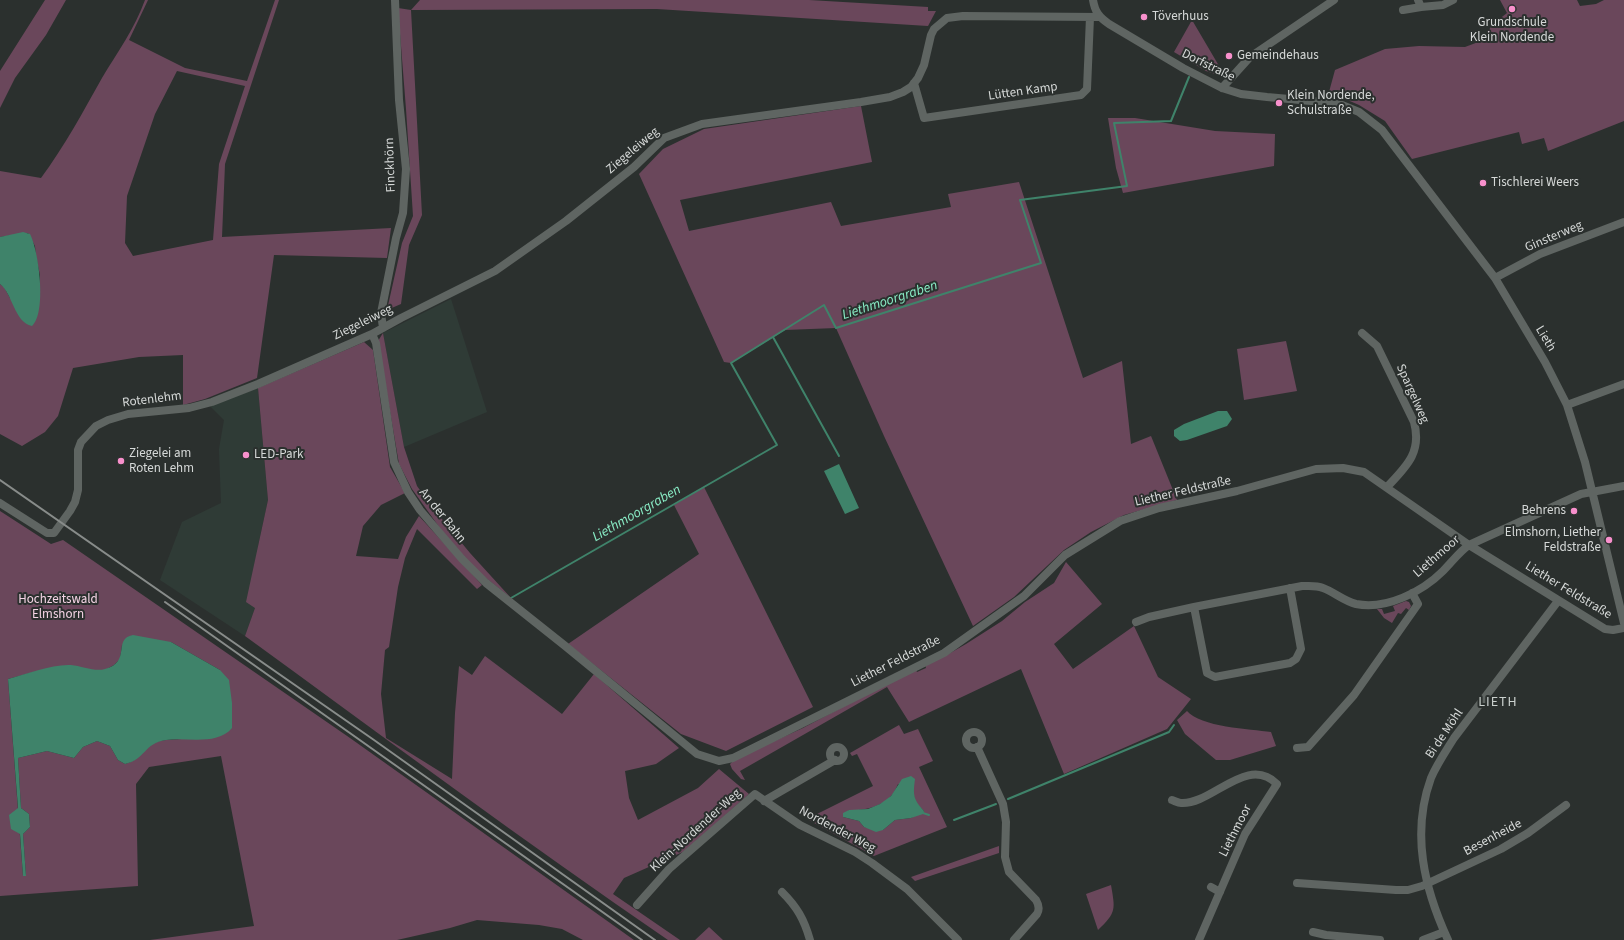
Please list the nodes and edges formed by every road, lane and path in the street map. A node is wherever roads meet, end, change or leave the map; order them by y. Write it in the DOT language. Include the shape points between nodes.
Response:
graph roads {
  1 [pos="395,0"];
  2 [pos="1093,0"];
  3 [pos="1334,0"];
  4 [pos="1453,0"];
  5 [pos="1419,4"];
  6 [pos="1403,10"];
  7 [pos="1095,17"];
  8 [pos="914,83"];
  9 [pos="1222,88"];
  10 [pos="1359,112"];
  11 [pos="1624,222"];
  12 [pos="1494,278"];
  13 [pos="383,328"];
  14 [pos="1362,333"];
  15 [pos="372,334"];
  16 [pos="1624,384"];
  17 [pos="212,402"];
  18 [pos="1567,405"];
  19 [pos="1624,486"];
  20 [pos="1387,487"];
  21 [pos="1592,492"];
  22 [pos="0,503"];
  23 [pos="1469,545"];
  24 [pos="1290,588"];
  25 [pos="1412,593"];
  26 [pos="1558,601"];
  27 [pos="1194,607"];
  28 [pos="1136,622"];
  29 [pos="1624,623"];
  30 [pos="1624,628"];
  31 [pos="977,747"];
  32 [pos="1297,748"];
  33 [pos="835,760"];
  34 [pos="719,761"];
  35 [pos="755,794"];
  36 [pos="1172,800"];
  37 [pos="764,801"];
  38 [pos="1566,805"];
  39 [pos="1297,883"];
  40 [pos="1426,883"];
  41 [pos="1211,887"];
  42 [pos="782,892"];
  43 [pos="1220,892"];
  44 [pos="637,905"];
  45 [pos="1313,932"];
  46 [pos="1444,932"];
  47 [pos="810,940"];
  48 [pos="958,940"];
  49 [pos="1014,940"];
  50 [pos="1199,940"];
  51 [pos="1380,940"];
  52 [pos="1423,940"];
  53 [pos="1448,940"];
  1 -- 13 [label="street, Finckhörn" via="399,100 406,169 403,213 381,313"];
  2 -- 7 [label="street"];
  3 -- 9 [label="street" via="1250,57"];
  4 -- 5 [label="street" via="1442,5"];
  5 -- 6 [label="street"];
  7 -- 8 [label="street, Ziegeleiweg" via="947,18 934,28 924,65"];
  7 -- 8 [label="street, Lütten Kamp" via="1087,89 1081,95 924,118"];
  7 -- 9 [label="street, Dorfstraße"];
  8 -- 13 [label="street, Ziegeleiweg" via="903,92 890,97 702,124 664,138 628,172 495,271"];
  9 -- 10 [label="street, Dorfstraße" via="1241,94 1342,105"];
  10 -- 12 [label="street, Lieth" via="1382,130"];
  11 -- 12 [label="street, Ginsterweg" via="1540,254"];
  12 -- 18 [label="street, Lieth" via="1545,362"];
  13 -- 15 [label="street, Ziegeleiweg"];
  14 -- 20 [label="street, Spargelweg" via="1377,346 1418,435 1416,448 1406,465"];
  15 -- 17 [label="street, Ziegeleiweg"];
  15 -- 34 [label="street, An der Bahn" via="376,343 394,462 420,510 486,583 697,754"];
  16 -- 18 [label="street"];
  17 -- 22 [label="street, Rotenlehm" via="189,408 128,414 96,426 81,442 78,450 78,490 70,511 54,533 48,533"];
  18 -- 21 [label="street, Lieth"];
  19 -- 21 [label="street, Liethmoor"];
  20 -- 23 [label="street, Liether Feldstraße"];
  20 -- 34 [label="street, Liether Feldstraße" via="1364,472 1349,468 1326,468 1159,508 1120,521 1065,555 1024,596 944,652 733,758"];
  21 -- 23 [label="street, Liethmoor" via="1581,494"];
  21 -- 29 [label="street, Lieth"];
  23 -- 25 [label="street, Liethmoor" via="1460,551 1442,572"];
  23 -- 26 [label="street, Liether Feldstraße"];
  24 -- 25 [label="street" via="1324,588 1356,604 1381,604"];
  24 -- 27 [label="street"];
  24 -- 27 [label="street" via="1301,649 1290,663 1215,677 1207,673"];
  25 -- 32 [label="street, Liethmoor" via="1418,604 1354,695 1308,746"];
  26 -- 30 [label="street, Liether Feldstraße" via="1605,629"];
  26 -- 40 [label="street, Bi de Möhl" via="1442,756 1426,797 1422,860"];
  27 -- 28 [label="street"];
  31 -- 49 [label="street" via="1003,804 1006,822 1005,857 1009,872 1039,904 1040,910"];
  33 -- 37 [label="street"];
  35 -- 37 [label="street, Nordender Weg"];
  35 -- 44 [label="street, Klein-Nordender-Weg" via="669,869"];
  36 -- 43 [label="street, Liethmoor" via="1181,803 1191,801 1212,794 1229,782 1249,775 1261,774 1270,777 1277,784 1245,834"];
  37 -- 48 [label="street, Nordender Weg" via="800,825 872,862 907,889"];
  38 -- 40 [label="street, Besenheide" via="1528,833 1500,849"];
  39 -- 40 [label="street" via="1408,890"];
  40 -- 46 [label="street, Bi de Möhl"];
  41 -- 43 [label="street"];
  42 -- 47 [label="street" via="796,907"];
  43 -- 50 [label="street, Liethmoor"];
  45 -- 51 [label="street"];
  46 -- 52 [label="street"];
  46 -- 53 [label="street, Bi de Möhl"];
}
